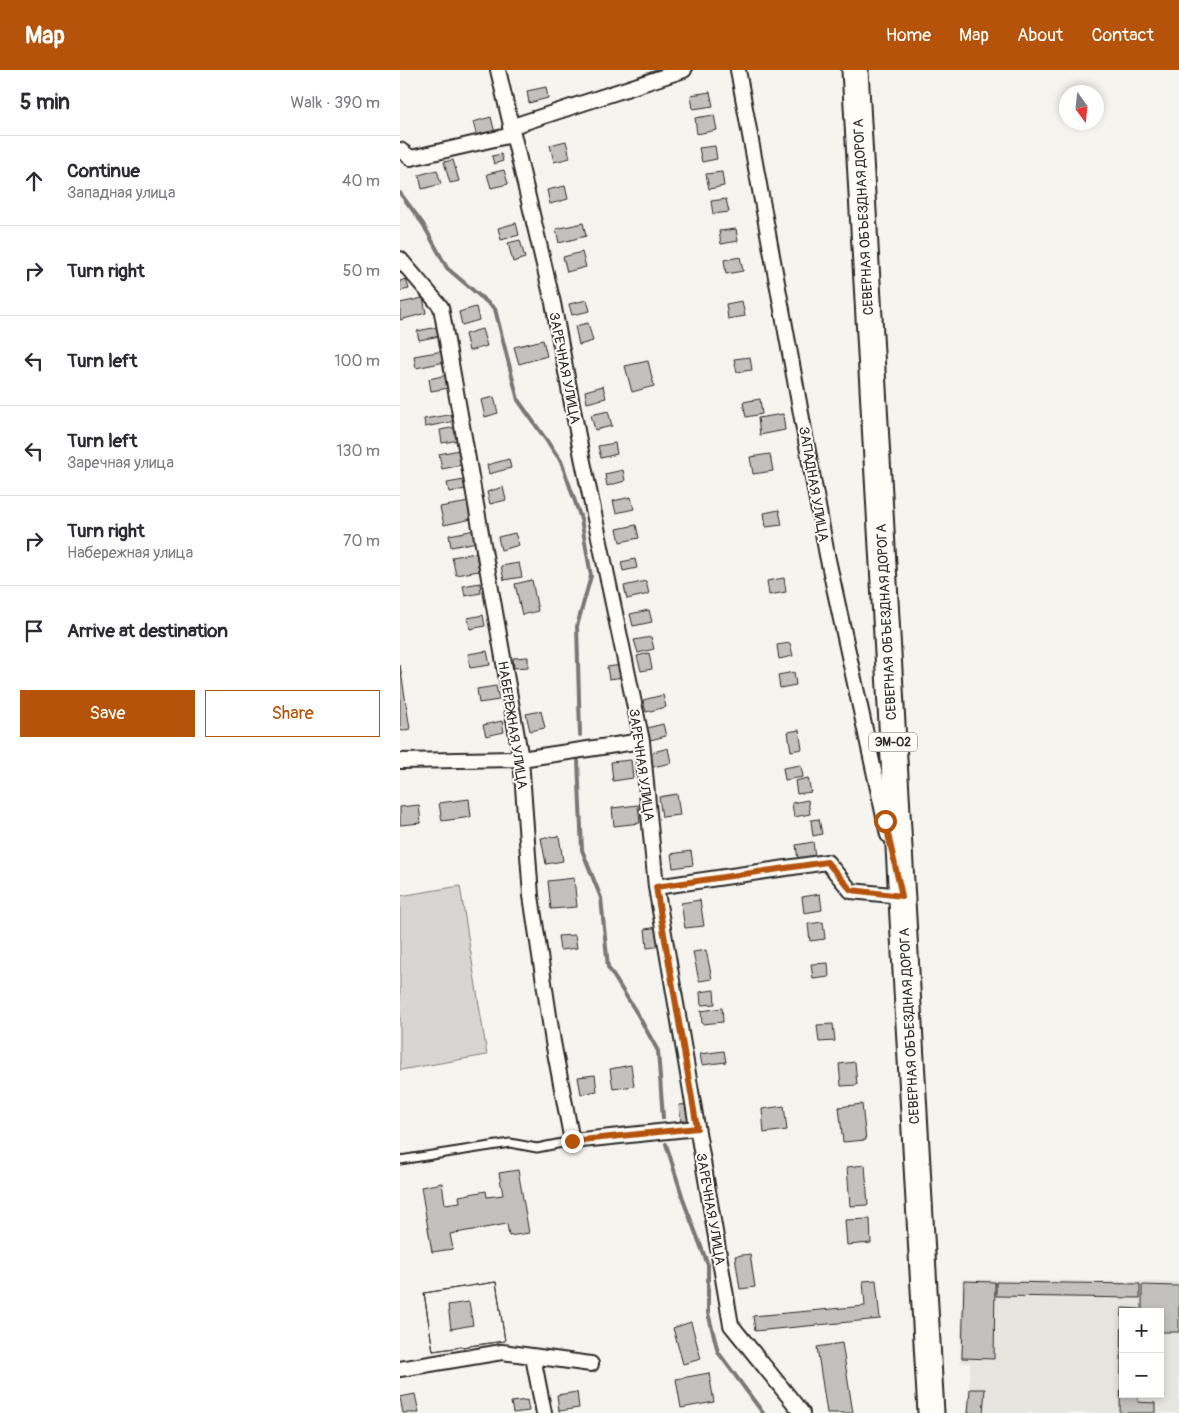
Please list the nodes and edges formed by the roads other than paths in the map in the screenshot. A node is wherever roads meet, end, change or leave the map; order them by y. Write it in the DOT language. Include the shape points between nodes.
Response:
graph roads {
  1 [pos="498,70"];
  2 [pos="684,70"];
  3 [pos="738,70"];
  4 [pos="855,70"];
  5 [pos="511,131"];
  6 [pos="400,150"];
  7 [pos="400,259"];
  8 [pos="642,741"];
  9 [pos="521,759"];
  10 [pos="400,761"];
  11 [pos="656,887"];
  12 [pos="902,896"];
  13 [pos="697,1128"];
  14 [pos="572,1141"];
  15 [pos="400,1160"];
  16 [pos="533,1357"];
  17 [pos="591,1364"];
  18 [pos="400,1369"];
  19 [pos="544,1413"];
  20 [pos="802,1413"];
  21 [pos="931,1413"];
  1 -- 5 [label="street, ЗАРЕЧНАЯ УЛИЦА"];
  2 -- 5 [label="street"];
  3 -- 12 [label="street, ЗАПАДНАЯ УЛИЦА" via="827,555"];
  4 -- 12 [label="highway, СЕВЕРНАЯ ОБЪЕЗДНАЯ ДОРОГА / ЭМ-02"];
  5 -- 6 [label="street" via="411,158"];
  5 -- 8 [label="street, ЗАРЕЧНАЯ УЛИЦА" via="553,304"];
  7 -- 9 [label="street, НАБЕРЕЖНАЯ УЛИЦА" via="440,307"];
  8 -- 9 [label="street"];
  8 -- 11 [label="street, ЗАРЕЧНАЯ УЛИЦА"];
  9 -- 10 [label="street"];
  9 -- 14 [label="street, НАБЕРЕЖНАЯ УЛИЦА" via="531,896"];
  11 -- 12 [label="street" via="827,862 851,890"];
  11 -- 13 [label="street, ЗАРЕЧНАЯ УЛИЦА"];
  12 -- 21 [label="highway, СЕВЕРНАЯ ОБЪЕЗДНАЯ ДОРОГА / ЭМ-02"];
  13 -- 14 [label="street"];
  13 -- 20 [label="street, ЗАРЕЧНАЯ УЛИЦА" via="731,1325"];
  14 -- 15 [label="lane" via="537,1148 510,1143"];
  16 -- 17 [label="street"];
  16 -- 18 [label="street" via="502,1352"];
  16 -- 19 [label="street"];
}
